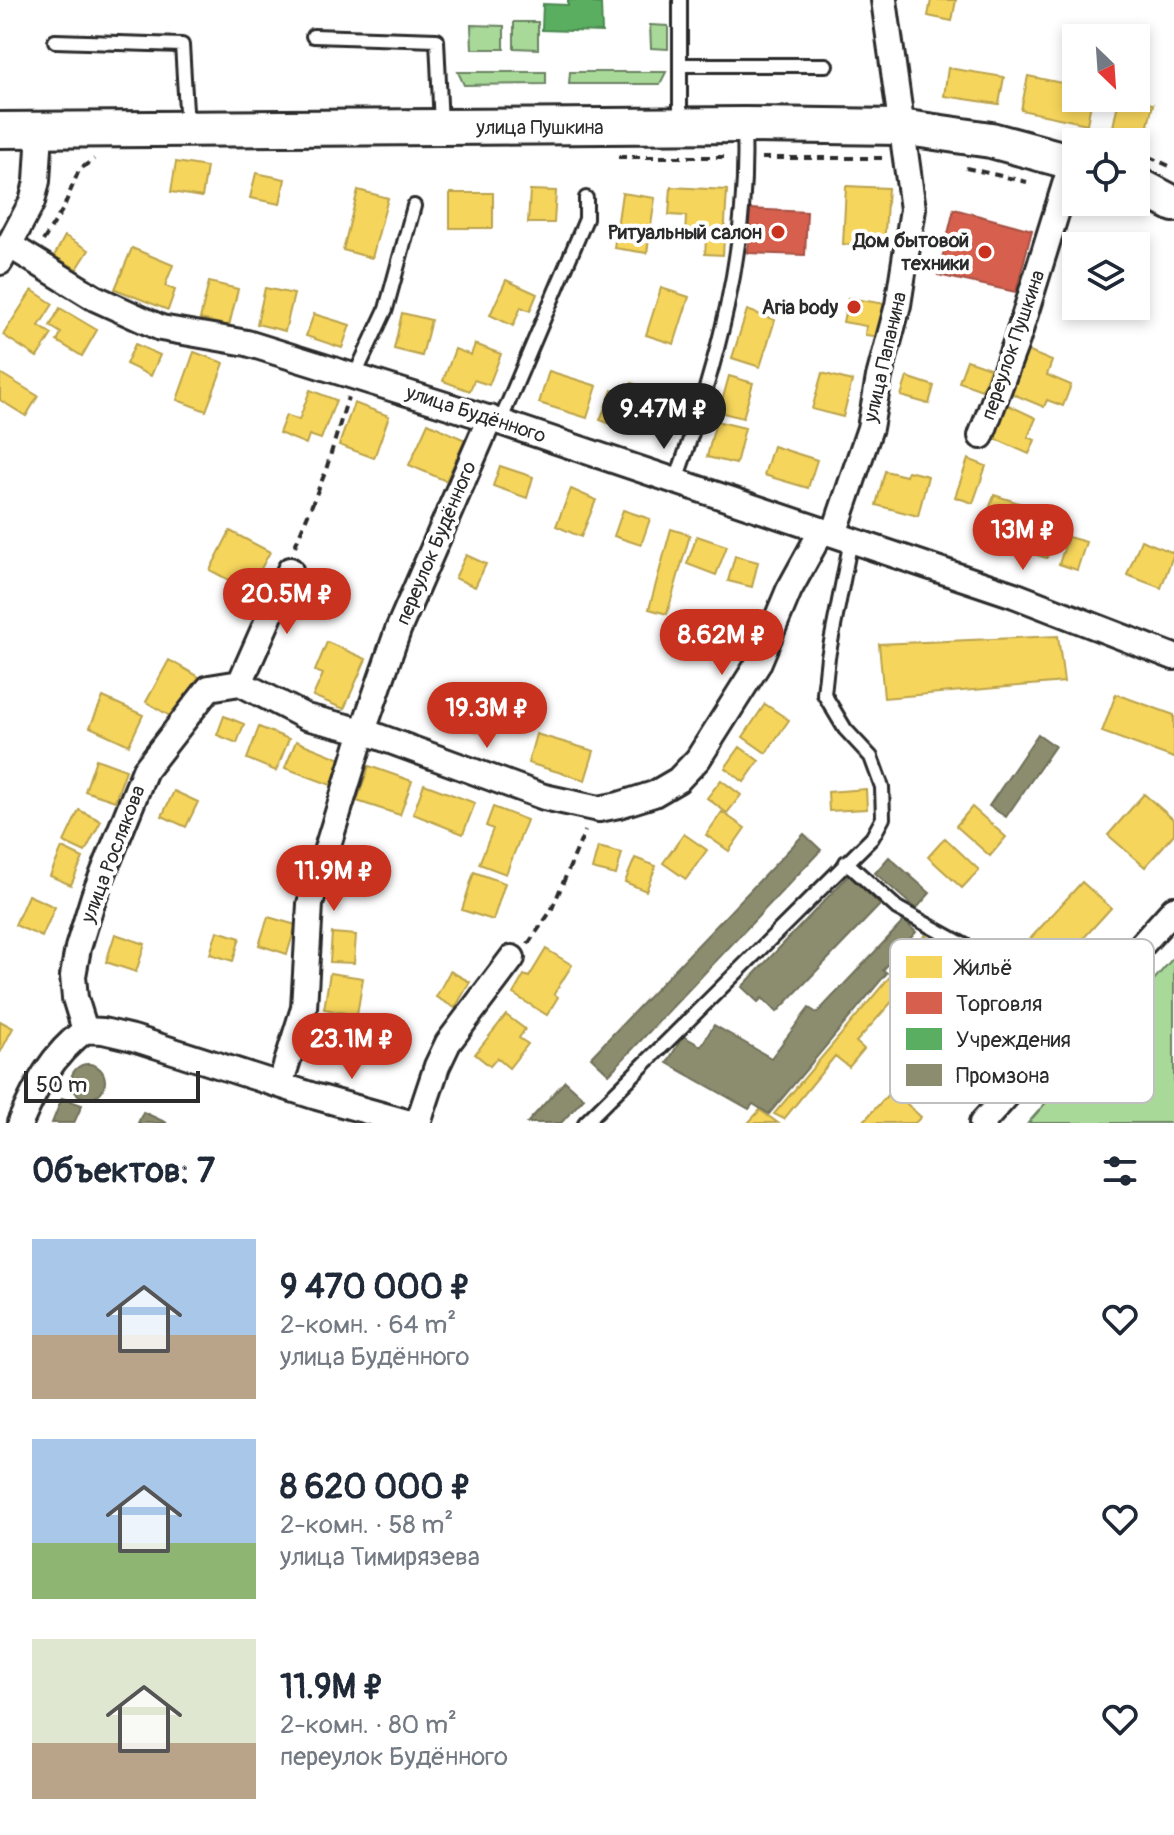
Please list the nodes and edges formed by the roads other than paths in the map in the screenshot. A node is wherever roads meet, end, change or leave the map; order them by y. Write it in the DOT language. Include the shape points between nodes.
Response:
graph roads {
  1 [pos="680,0"];
  2 [pos="884,0"];
  3 [pos="313,36"];
  4 [pos="55,41"];
  5 [pos="681,65"];
  6 [pos="826,65"];
  7 [pos="680,126"];
  8 [pos="441,128"];
  9 [pos="0,130"];
  10 [pos="188,130"];
  11 [pos="40,131"];
  12 [pos="745,142"];
  13 [pos="902,143"];
  14 [pos="1062,169"];
  15 [pos="1150,191"];
  16 [pos="1062,197"];
  17 [pos="586,198"];
  18 [pos="1174,204"];
  19 [pos="414,206"];
  20 [pos="5,254"];
  21 [pos="355,375"];
  22 [pos="495,420"];
  23 [pos="981,436"];
  24 [pos="676,480"];
  25 [pos="836,535"];
  26 [pos="290,570"];
  27 [pos="1174,657"];
  28 [pos="240,683"];
  29 [pos="363,731"];
  30 [pos="846,862"];
  31 [pos="1174,909"];
  32 [pos="953,939"];
  33 [pos="1147,939"];
  34 [pos="512,958"];
  35 [pos="85,1030"];
  36 [pos="280,1085"];
  37 [pos="1000,1103"];
  38 [pos="20,1123"];
  39 [pos="410,1123"];
  40 [pos="418,1123"];
  41 [pos="585,1123"];
  42 [pos="982,1123"];
  1 -- 5 [label="lane"];
  2 -- 13 [label="street, улица Папанина"];
  3 -- 8 [label="lane" via="437,40"];
  4 -- 10 [label="lane" via="182,45"];
  5 -- 6 [label="lane"];
  5 -- 7 [label="lane"];
  7 -- 8 [label="street, улица Пушкина"];
  7 -- 12 [label="street, улица Пушкина"];
  8 -- 10 [label="street, улица Пушкина"];
  9 -- 11 [label="street, улица Пушкина"];
  10 -- 11 [label="street, улица Пушкина"];
  11 -- 20 [label="street" via="35,192"];
  12 -- 13 [label="street, улица Пушкина"];
  12 -- 24 [label="lane" via="731,295 705,398"];
  13 -- 14 [label="street, улица Пушкина" via="991,140"];
  13 -- 25 [label="street, улица Папанина" via="913,209 898,305 870,428"];
  15 -- 18 [label="street"];
  16 -- 23 [label="street, переулок Пушкина"];
  17 -- 22 [label="lane" via="586,219"];
  19 -- 21 [label="lane" via="386,309"];
  20 -- 21 [label="street, улица Будённого" via="32,259 95,298 161,328 247,343"];
  21 -- 22 [label="street, улица Будённого"];
  22 -- 24 [label="street, улица Будённого"];
  22 -- 29 [label="street, переулок Будённого" via="398,630"];
  24 -- 25 [label="street, улица Будённого"];
  25 -- 27 [label="street, улица Будённого"];
  25 -- 29 [label="street, улица Папанина" via="789,590 758,664 698,759 654,794 599,809 544,797"];
  25 -- 30 [label="lane" via="824,694 845,729 871,757 882,787 883,818 872,838"];
  26 -- 28 [label="street"];
  28 -- 29 [label="street" via="306,717"];
  28 -- 35 [label="street, улица Рослякова" via="209,688 145,770 78,948 73,976"];
  29 -- 36 [label="street, переулок Будённого" via="310,904 304,1008"];
  30 -- 32 [label="lane" via="897,908"];
  30 -- 41 [label="lane"];
  31 -- 33 [label="street"];
  34 -- 40 [label="street" via="448,1043"];
  35 -- 36 [label="street" via="133,1038"];
  35 -- 38 [label="street" via="53,1061"];
  36 -- 39 [label="street"];
  37 -- 42 [label="street"];
}
